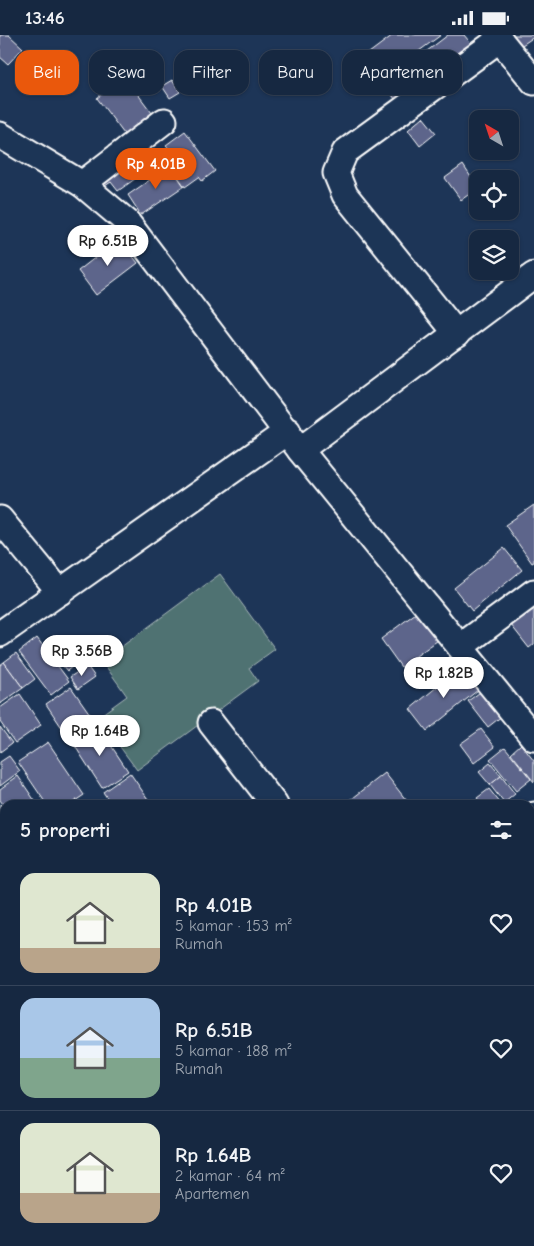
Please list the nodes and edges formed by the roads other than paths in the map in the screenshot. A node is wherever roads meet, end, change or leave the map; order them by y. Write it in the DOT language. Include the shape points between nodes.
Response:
graph roads {
  1 [pos="498,37"];
  2 [pos="534,82"];
  3 [pos="164,121"];
  4 [pos="0,135"];
  5 [pos="82,184"];
  6 [pos="534,275"];
  7 [pos="457,334"];
  8 [pos="294,441"];
  9 [pos="0,519"];
  10 [pos="534,591"];
  11 [pos="60,592"];
  12 [pos="0,634"];
  13 [pos="460,647"];
  14 [pos="211,723"];
  15 [pos="534,738"];
  16 [pos="270,800"];
  1 -- 2 [label="street"];
  1 -- 7 [label="street" via="345,152 336,173 345,195"];
  3 -- 5 [label="street"];
  4 -- 5 [label="street"];
  5 -- 8 [label="street" via="127,222"];
  6 -- 7 [label="street"];
  7 -- 8 [label="street"];
  8 -- 11 [label="street"];
  8 -- 13 [label="street"];
  9 -- 11 [label="street"];
  10 -- 13 [label="street"];
  11 -- 12 [label="street"];
  13 -- 15 [label="street"];
  14 -- 16 [label="street"];
}
